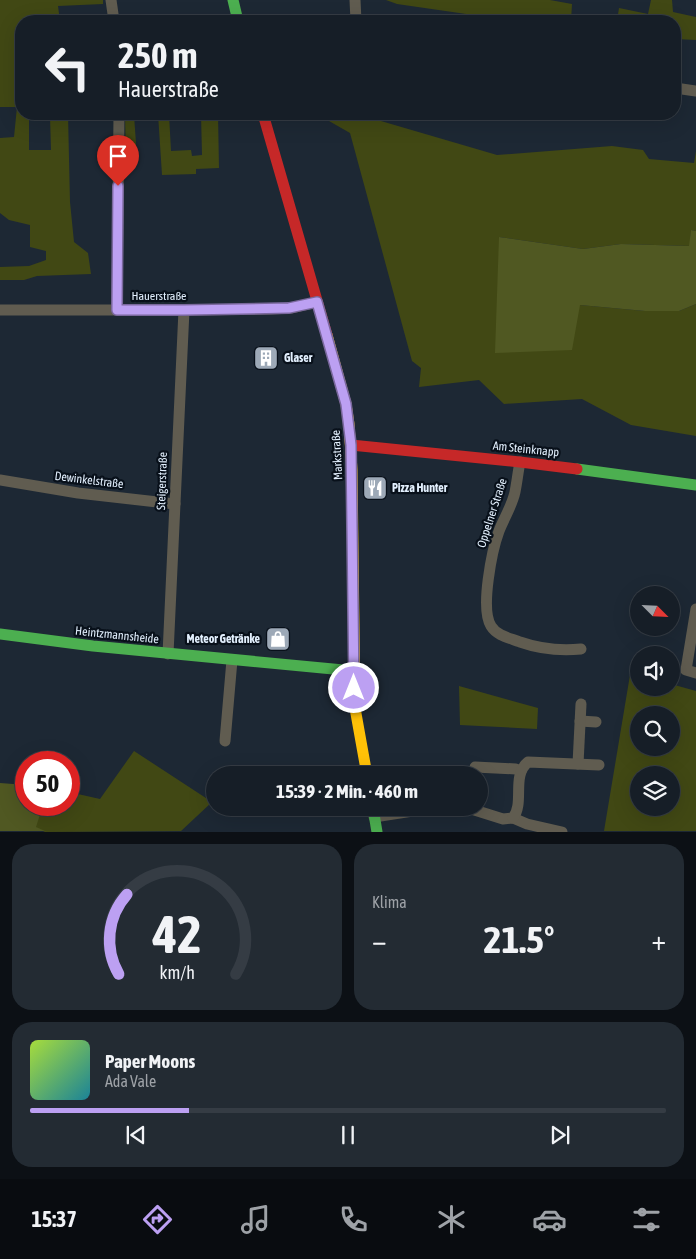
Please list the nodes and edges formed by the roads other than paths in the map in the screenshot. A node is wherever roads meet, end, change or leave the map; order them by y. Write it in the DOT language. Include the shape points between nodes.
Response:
graph roads {
  1 [pos="111,0"];
  2 [pos="233,0"];
  3 [pos="355,0"];
  4 [pos="113,15"];
  5 [pos="237,15"];
  6 [pos="356,15"];
  7 [pos="681,89"];
  8 [pos="696,90"];
  9 [pos="119,120"];
  10 [pos="265,120"];
  11 [pos="317,302"];
  12 [pos="0,310"];
  13 [pos="117,310"];
  14 [pos="184,310"];
  15 [pos="351,445"];
  16 [pos="520,462"];
  17 [pos="0,480"];
  18 [pos="696,485"];
  19 [pos="175,504"];
  20 [pos="696,609"];
  21 [pos="0,634"];
  22 [pos="581,649"];
  23 [pos="168,654"];
  24 [pos="232,660"];
  25 [pos="354,671"];
  26 [pos="691,671"];
  27 [pos="581,704"];
  28 [pos="580,721"];
  29 [pos="596,722"];
  30 [pos="225,741"];
  31 [pos="578,764"];
  32 [pos="599,765"];
  33 [pos="365,766"];
  34 [pos="488,768"];
  35 [pos="521,771"];
  36 [pos="488,814"];
  37 [pos="374,816"];
  38 [pos="513,818"];
  39 [pos="377,832"];
  40 [pos="562,832"];
  1 -- 4 [label="street"];
  2 -- 5 [label="main road"];
  3 -- 6 [label="street"];
  7 -- 8 [label="street"];
  9 -- 13 [label="street"];
  10 -- 11 [label="main road, Markstraße"];
  11 -- 14 [label="street, Hauerstraße" via="289,308"];
  11 -- 15 [label="main road, Markstraße" via="346,404"];
  12 -- 13 [label="street, Hauerstraße"];
  13 -- 14 [label="street, Hauerstraße"];
  14 -- 19 [label="street, Steigerstraße"];
  15 -- 16 [label="main road, Am Steinknapp"];
  15 -- 25 [label="main road, Markstraße"];
  16 -- 18 [label="main road, Am Steinknapp"];
  16 -- 22 [label="street, Oppelner Straße" via="515,493 492,555 486,599 489,624 502,636 527,644 552,650"];
  17 -- 19 [label="street, Dewinkelstraße"];
  19 -- 23 [label="street, Steigerstraße"];
  20 -- 26 [label="street"];
  21 -- 23 [label="main road, Heintzmannsheide"];
  23 -- 24 [label="main road, Heintzmannsheide"];
  24 -- 25 [label="main road, Heintzmannsheide"];
  24 -- 30 [label="street"];
  25 -- 33 [label="main road, Markstraße" via="355,708"];
  27 -- 28 [label="street"];
  28 -- 29 [label="street"];
  28 -- 31 [label="street"];
  31 -- 32 [label="street"];
  31 -- 35 [label="street" via="535,761 528,762"];
  34 -- 35 [label="street"];
  35 -- 38 [label="street"];
  36 -- 38 [label="street"];
  37 -- 39 [label="main road"];
  38 -- 40 [label="street"];
}
